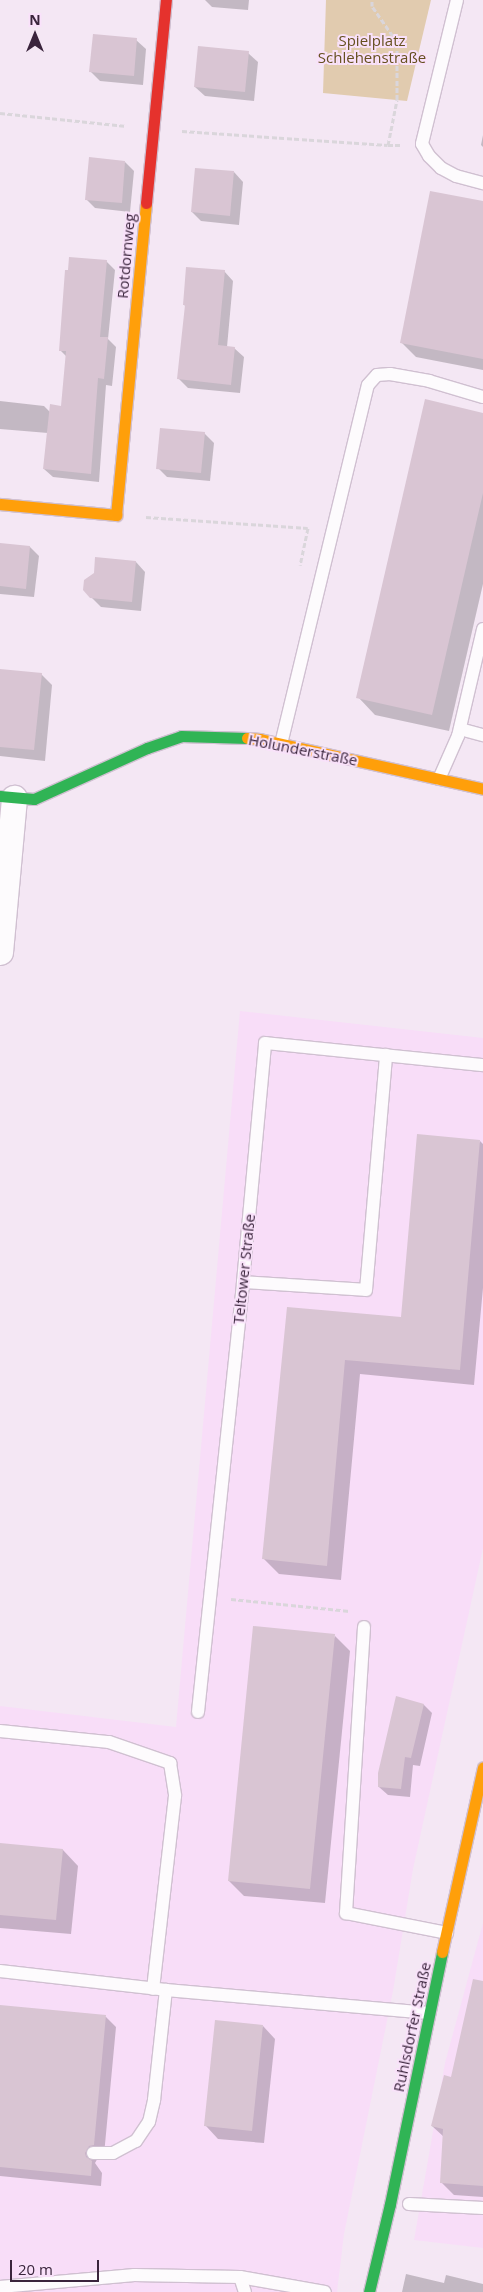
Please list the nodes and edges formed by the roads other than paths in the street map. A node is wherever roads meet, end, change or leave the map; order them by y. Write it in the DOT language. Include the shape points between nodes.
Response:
graph roads {
  1 [pos="166,0"];
  2 [pos="457,0"];
  3 [pos="483,183"];
  4 [pos="483,396"];
  5 [pos="0,504"];
  6 [pos="483,629"];
  7 [pos="460,729"];
  8 [pos="483,735"];
  9 [pos="281,744"];
  10 [pos="439,779"];
  11 [pos="483,789"];
  12 [pos="7,797"];
  13 [pos="0,952"];
  14 [pos="386,1055"];
  15 [pos="483,1065"];
  16 [pos="243,1282"];
  17 [pos="364,1627"];
  18 [pos="198,1712"];
  19 [pos="0,1731"];
  20 [pos="483,1768"];
  21 [pos="447,1933"];
  22 [pos="0,1971"];
  23 [pos="160,1989"];
  24 [pos="429,2013"];
  25 [pos="93,2153"];
  26 [pos="409,2204"];
  27 [pos="483,2208"];
  28 [pos="240,2277"];
  29 [pos="0,2287"];
  30 [pos="245,2292"];
  31 [pos="325,2292"];
  32 [pos="369,2292"];
  1 -- 5 [label="street, Rotdornweg" via="116,515"];
  2 -- 3 [label="lane" via="422,144 441,168"];
  4 -- 9 [label="lane" via="429,380 390,374 377,375 368,384"];
  6 -- 7 [label="lane"];
  7 -- 8 [label="lane"];
  7 -- 10 [label="lane"];
  9 -- 10 [label="street, Holunderstraße"];
  9 -- 12 [label="street, Holunderstraße" via="260,739 181,736 34,799"];
  10 -- 11 [label="street, Holunderstraße"];
  12 -- 13 [label="street, Holunderstraße"];
  14 -- 15 [label="lane, Teltower Straße"];
  14 -- 16 [label="lane" via="366,1290"];
  14 -- 16 [label="lane, Teltower Straße" via="265,1043"];
  16 -- 18 [label="lane, Teltower Straße"];
  17 -- 21 [label="lane" via="346,1913"];
  19 -- 23 [label="lane" via="109,1742 170,1763 175,1796"];
  20 -- 21 [label="street, Ruhlsdorfer Straße"];
  21 -- 24 [label="street, Ruhlsdorfer Straße"];
  22 -- 23 [label="lane"];
  23 -- 24 [label="lane"];
  23 -- 25 [label="lane" via="154,2100 149,2122 136,2141 113,2153"];
  24 -- 32 [label="street, Ruhlsdorfer Straße"];
  26 -- 27 [label="lane"];
  28 -- 29 [label="lane" via="134,2275"];
  28 -- 30 [label="lane"];
  28 -- 31 [label="lane"];
}
